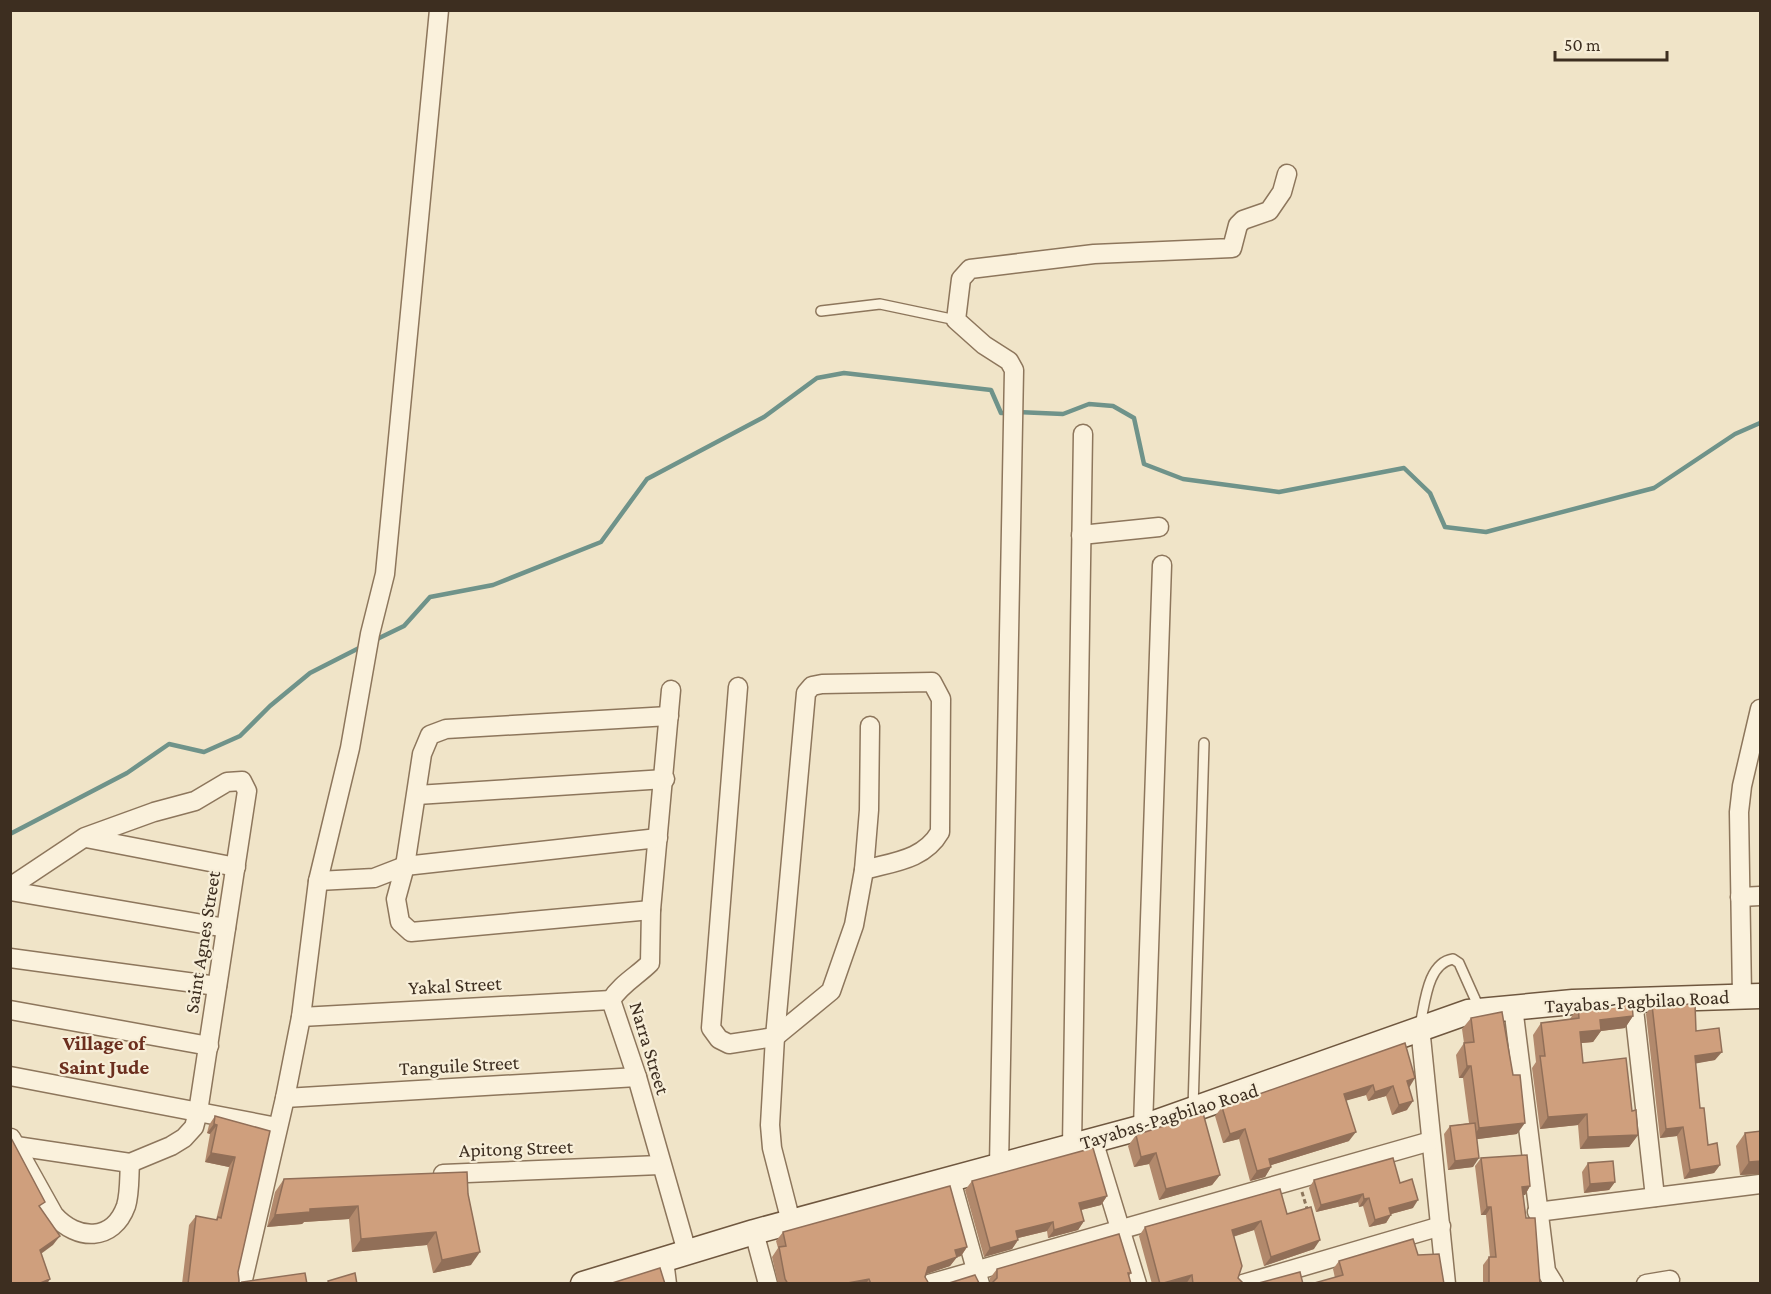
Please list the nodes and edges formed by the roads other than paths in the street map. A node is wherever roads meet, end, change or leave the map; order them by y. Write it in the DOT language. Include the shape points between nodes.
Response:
graph roads {
  1 [pos="439,10"];
  2 [pos="1287,174"];
  3 [pos="821,311"];
  4 [pos="956,320"];
  5 [pos="1083,434"];
  6 [pos="1159,527"];
  7 [pos="1081,535"];
  8 [pos="1162,565"];
  9 [pos="738,687"];
  10 [pos="671,690"];
  11 [pos="1761,709"];
  12 [pos="669,716"];
  13 [pos="870,726"];
  14 [pos="1204,742"];
  15 [pos="665,779"];
  16 [pos="417,795"];
  17 [pos="85,837"];
  18 [pos="658,838"];
  19 [pos="405,866"];
  20 [pos="236,867"];
  21 [pos="864,870"];
  22 [pos="318,881"];
  23 [pos="10,889"];
  24 [pos="1761,896"];
  25 [pos="1740,897"];
  26 [pos="651,910"];
  27 [pos="226,928"];
  28 [pos="10,958"];
  29 [pos="217,986"];
  30 [pos="1751,996"];
  31 [pos="611,1000"];
  32 [pos="1633,1000"];
  33 [pos="1513,1007"];
  34 [pos="10,1010"];
  35 [pos="1480,1010"];
  36 [pos="301,1017"];
  37 [pos="1419,1027"];
  38 [pos="775,1037"];
  39 [pos="209,1046"];
  40 [pos="10,1076"];
  41 [pos="637,1077"];
  42 [pos="285,1098"];
  43 [pos="1193,1111"];
  44 [pos="198,1112"];
  45 [pos="277,1127"];
  46 [pos="1143,1127"];
  47 [pos="13,1141"];
  48 [pos="1431,1141"];
  49 [pos="1082,1143"];
  50 [pos="130,1163"];
  51 [pos="660,1165"];
  52 [pos="999,1166"];
  53 [pos="428,1174"];
  54 [pos="288,1180"];
  55 [pos="951,1180"];
  56 [pos="265,1181"];
  57 [pos="1761,1184"];
  58 [pos="1655,1197"];
  59 [pos="1537,1212"];
  60 [pos="791,1222"];
  61 [pos="1441,1226"];
  62 [pos="1120,1229"];
  63 [pos="754,1232"];
  64 [pos="675,1256"];
  65 [pos="978,1277"];
  66 [pos="1670,1280"];
  67 [pos="242,1284"];
  68 [pos="583,1284"];
  69 [pos="667,1284"];
  70 [pos="768,1284"];
  71 [pos="929,1284"];
  72 [pos="1137,1284"];
  73 [pos="1243,1284"];
  74 [pos="1446,1284"];
  75 [pos="1554,1284"];
  76 [pos="1646,1284"];
  1 -- 22 [label="street" via="385,574"];
  2 -- 4 [label="street" via="1282,192 1269,211 1238,225 1232,248 1094,254 970,269 961,279"];
  3 -- 4 [label="lane" via="880,304"];
  4 -- 52 [label="street" via="1010,361 1014,370"];
  5 -- 7 [label="street"];
  6 -- 7 [label="street"];
  7 -- 49 [label="street"];
  8 -- 46 [label="street"];
  9 -- 38 [label="street" via="711,1028 729,1044"];
  10 -- 12 [label="street, Narra Street"];
  11 -- 25 [label="street" via="1739,812"];
  12 -- 15 [label="street, Narra Street"];
  12 -- 16 [label="street" via="446,729 430,735 422,754"];
  13 -- 21 [label="street"];
  14 -- 43 [label="lane"];
  15 -- 16 [label="street"];
  15 -- 18 [label="street, Narra Street"];
  16 -- 19 [label="street"];
  17 -- 20 [label="street"];
  17 -- 20 [label="street, Saint Agnes Street" via="195,801 227,782 242,781 248,791"];
  17 -- 23 [label="street"];
  18 -- 19 [label="street"];
  18 -- 26 [label="street, Narra Street"];
  19 -- 22 [label="street" via="374,878"];
  19 -- 26 [label="street" via="396,899 400,922 411,932"];
  20 -- 27 [label="street, Saint Agnes Street"];
  21 -- 38 [label="street" via="854,925 831,991"];
  21 -- 38 [label="street" via="917,856 933,844 940,832 941,699 932,682 822,684 812,686 806,693"];
  22 -- 36 [label="street"];
  23 -- 27 [label="street"];
  24 -- 25 [label="street"];
  25 -- 30 [label="street"];
  26 -- 31 [label="street, Narra Street" via="650,963 636,978 619,987"];
  27 -- 29 [label="street, Saint Agnes Street"];
  28 -- 29 [label="street"];
  29 -- 39 [label="street, Saint Agnes Street"];
  30 -- 32 [label="main road, Tayabas-Pagbilao Road"];
  31 -- 36 [label="street, Yakal Street"];
  31 -- 41 [label="street, Narra Street"];
  32 -- 33 [label="main road, Tayabas-Pagbilao Road"];
  32 -- 58 [label="street"];
  33 -- 35 [label="main road, Tayabas-Pagbilao Road"];
  33 -- 59 [label="street"];
  34 -- 39 [label="street"];
  35 -- 37 [label="main road, Tayabas-Pagbilao Road"];
  35 -- 37 [label="lane" via="1459,963 1446,960 1431,978"];
  36 -- 42 [label="street"];
  37 -- 43 [label="main road, Tayabas-Pagbilao Road"];
  37 -- 48 [label="street"];
  38 -- 60 [label="street" via="772,1148"];
  39 -- 44 [label="street, Saint Agnes Street"];
  40 -- 44 [label="street"];
  41 -- 42 [label="street, Tanguile Street"];
  41 -- 51 [label="street, Narra Street"];
  42 -- 45 [label="street"];
  43 -- 46 [label="main road, Tayabas-Pagbilao Road"];
  44 -- 45 [label="street"];
  44 -- 50 [label="street, Saint Agnes Street" via="194,1127 184,1138"];
  45 -- 56 [label="street"];
  46 -- 49 [label="main road, Tayabas-Pagbilao Road"];
  47 -- 50 [label="street"];
  47 -- 50 [label="street" via="54,1215 77,1233 94,1235 118,1220 126,1205"];
  48 -- 61 [label="street"];
  48 -- 62 [label="street"];
  49 -- 52 [label="main road, Tayabas-Pagbilao Road"];
  49 -- 62 [label="street"];
  51 -- 53 [label="street, Apitong Street"];
  51 -- 64 [label="street, Narra Street"];
  52 -- 55 [label="main road, Tayabas-Pagbilao Road"];
  54 -- 56 [label="street"];
  55 -- 60 [label="main road, Tayabas-Pagbilao Road"];
  55 -- 65 [label="street"];
  56 -- 67 [label="street"];
  57 -- 58 [label="street"];
  58 -- 59 [label="street"];
  59 -- 75 [label="street" via="1546,1271"];
  60 -- 63 [label="main road, Tayabas-Pagbilao Road"];
  61 -- 73 [label="street"];
  61 -- 74 [label="street"];
  62 -- 65 [label="street"];
  62 -- 72 [label="street"];
  63 -- 64 [label="main road, Tayabas-Pagbilao Road"];
  63 -- 70 [label="street"];
  64 -- 68 [label="main road, Tayabas-Pagbilao Road"];
  64 -- 69 [label="street, Narra Street"];
  65 -- 71 [label="street"];
  66 -- 76 [label="street"];
}
